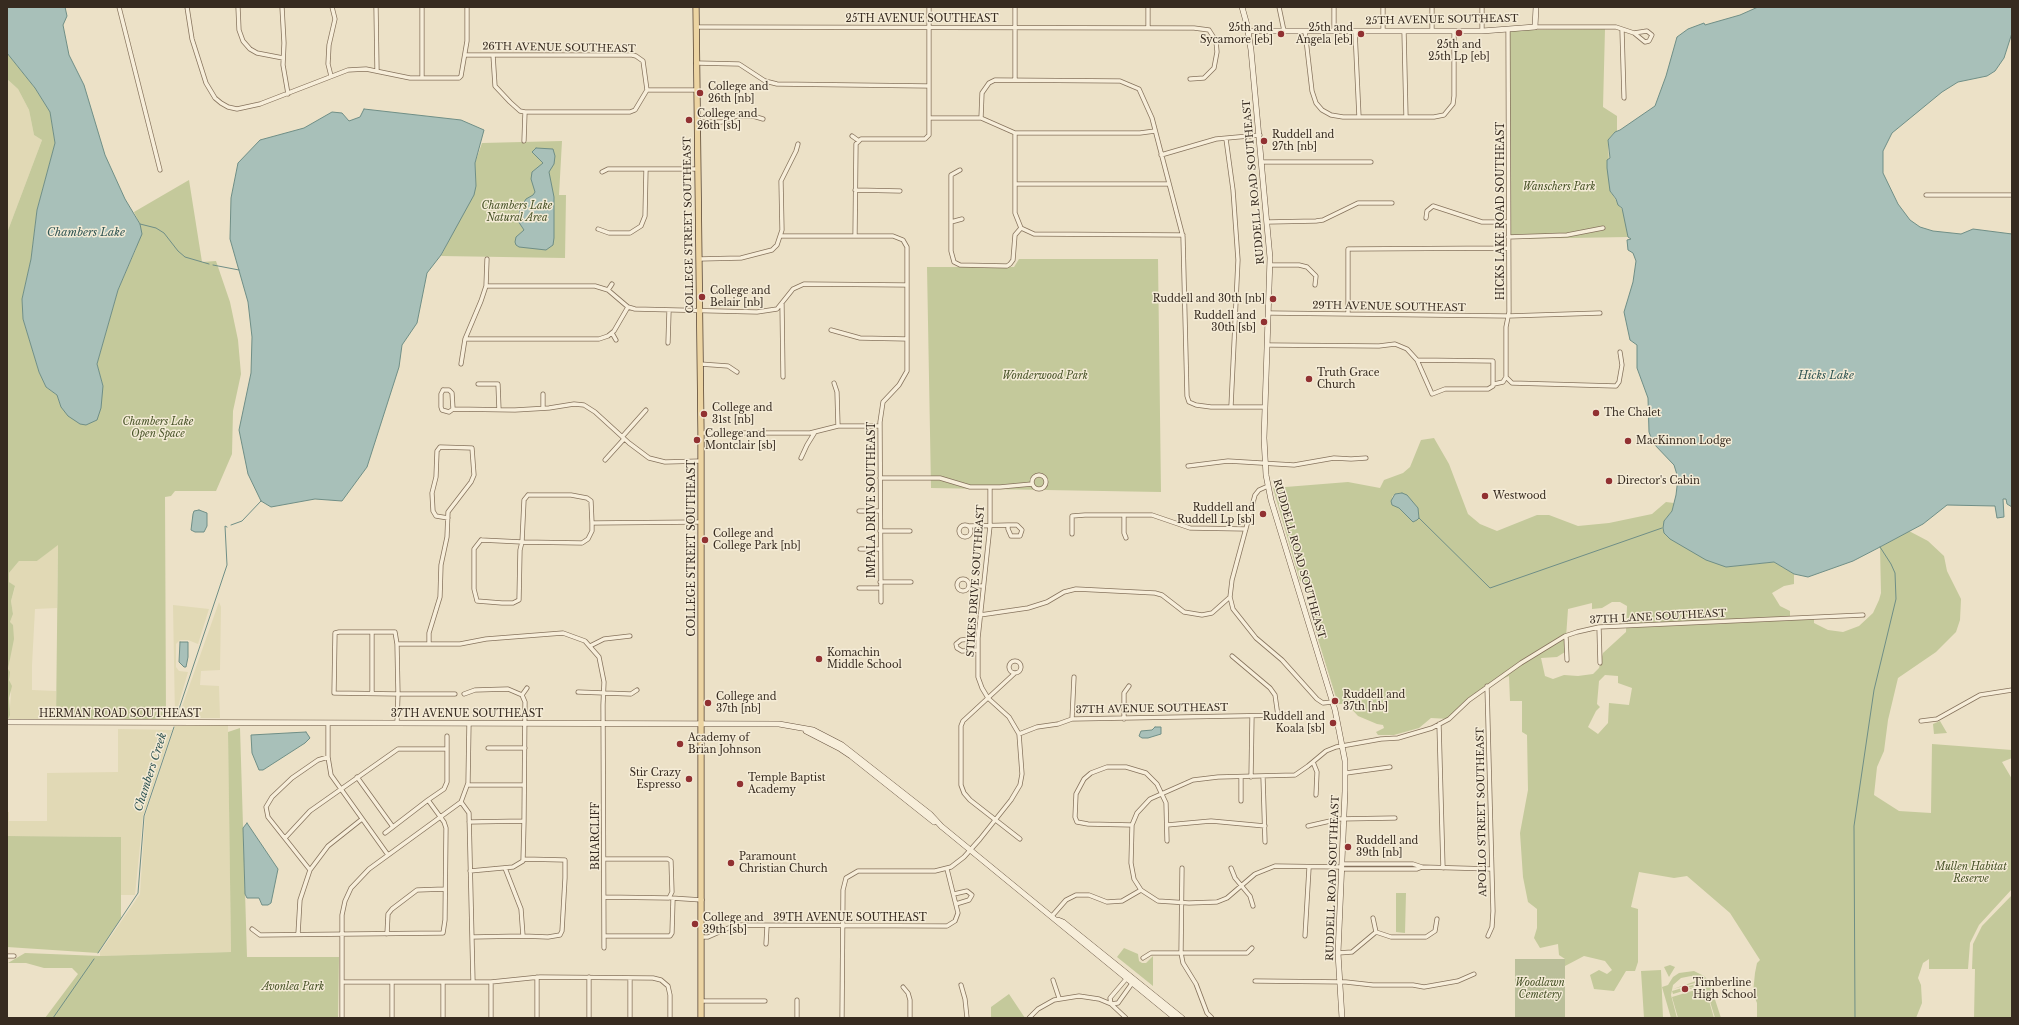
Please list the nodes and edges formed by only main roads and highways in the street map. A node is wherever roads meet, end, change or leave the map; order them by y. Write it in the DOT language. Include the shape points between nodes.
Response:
graph roads {
  1 [pos="696,7"];
  2 [pos="701,1016"];
  1 -- 2 [label="main road, COLLEGE STREET SOUTHEAST" via="701,433"];
}
